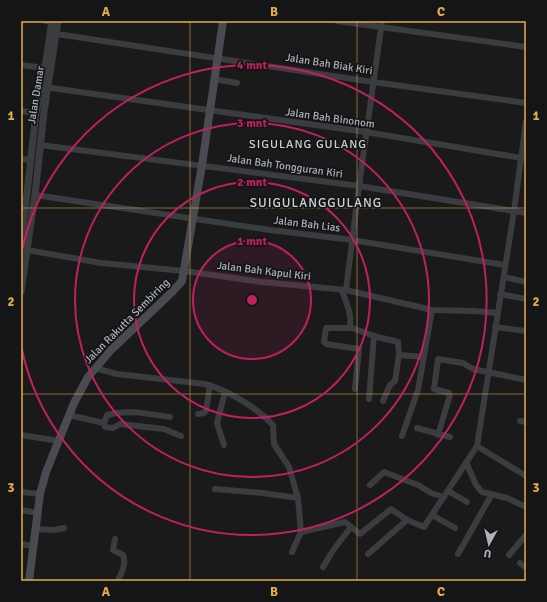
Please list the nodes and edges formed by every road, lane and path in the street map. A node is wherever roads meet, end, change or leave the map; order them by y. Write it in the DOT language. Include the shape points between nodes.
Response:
graph roads {
  1 [pos="52,21"];
  2 [pos="223,21"];
  3 [pos="337,21"];
  4 [pos="382,21"];
  5 [pos="381,28"];
  6 [pos="57,34"];
  7 [pos="526,47"];
  8 [pos="51,51"];
  9 [pos="217,57"];
  10 [pos="21,65"];
  11 [pos="45,68"];
  12 [pos="214,80"];
  13 [pos="373,82"];
  14 [pos="237,83"];
  15 [pos="45,87"];
  16 [pos="526,103"];
  17 [pos="21,111"];
  18 [pos="210,111"];
  19 [pos="36,113"];
  20 [pos="526,121"];
  21 [pos="366,132"];
  22 [pos="40,145"];
  23 [pos="521,158"];
  24 [pos="21,159"];
  25 [pos="31,160"];
  26 [pos="202,165"];
  27 [pos="359,186"];
  28 [pos="35,195"];
  29 [pos="23,210"];
  30 [pos="514,211"];
  31 [pos="526,213"];
  32 [pos="193,218"];
  33 [pos="352,240"];
  34 [pos="24,248"];
  35 [pos="505,265"];
  36 [pos="184,271"];
  37 [pos="504,277"];
  38 [pos="526,282"];
  39 [pos="344,290"];
  40 [pos="21,292"];
  41 [pos="500,294"];
  42 [pos="526,299"];
  43 [pos="432,310"];
  44 [pos="497,313"];
  45 [pos="350,327"];
  46 [pos="495,327"];
  47 [pos="526,331"];
  48 [pos="374,336"];
  49 [pos="398,354"];
  50 [pos="424,357"];
  51 [pos="95,368"];
  52 [pos="488,373"];
  53 [pos="526,380"];
  54 [pos="210,385"];
  55 [pos="355,389"];
  56 [pos="225,392"];
  57 [pos="369,399"];
  58 [pos="383,401"];
  59 [pos="198,414"];
  60 [pos="69,415"];
  61 [pos="170,417"];
  62 [pos="104,423"];
  63 [pos="417,428"];
  64 [pos="21,435"];
  65 [pos="438,435"];
  66 [pos="181,436"];
  67 [pos="402,436"];
  68 [pos="450,437"];
  69 [pos="59,441"];
  70 [pos="224,445"];
  71 [pos="477,446"];
  72 [pos="466,462"];
  73 [pos="525,474"];
  74 [pos="370,485"];
  75 [pos="215,489"];
  76 [pos="21,492"];
  77 [pos="40,494"];
  78 [pos="446,494"];
  79 [pos="492,494"];
  80 [pos="298,498"];
  81 [pos="467,502"];
  82 [pos="524,506"];
  83 [pos="21,510"];
  84 [pos="38,513"];
  85 [pos="432,515"];
  86 [pos="407,520"];
  87 [pos="351,527"];
  88 [pos="64,528"];
  89 [pos="455,528"];
  90 [pos="36,530"];
  91 [pos="301,532"];
  92 [pos="526,535"];
  93 [pos="115,539"];
  94 [pos="524,542"];
  95 [pos="21,544"];
  96 [pos="34,546"];
  97 [pos="292,552"];
  98 [pos="368,554"];
  99 [pos="458,554"];
  100 [pos="509,555"];
  101 [pos="520,563"];
  102 [pos="323,567"];
  103 [pos="526,568"];
  104 [pos="29,581"];
  105 [pos="118,581"];
  1 -- 6 [label="street, Jalan Damar"];
  1 -- 8 [label="street, Jalan Damar"];
  2 -- 9 [label="main road, Jalan Rakutta Sembiring"];
  3 -- 5 [label="street"];
  4 -- 5 [label="street"];
  5 -- 7 [label="street"];
  5 -- 13 [label="street"];
  6 -- 8 [label="street, Jalan Damar"];
  6 -- 9 [label="street, Jalan Bah Biak Kiri"];
  8 -- 11 [label="street, Jalan Damar"];
  8 -- 15 [label="street, Jalan Damar"];
  9 -- 12 [label="main road, Jalan Rakutta Sembiring"];
  9 -- 13 [label="street, Jalan Bah Biak Kiri"];
  10 -- 11 [label="street"];
  11 -- 15 [label="street, Jalan Damar"];
  12 -- 14 [label="street"];
  12 -- 18 [label="main road, Jalan Rakutta Sembiring"];
  13 -- 16 [label="street, Jalan Bah Biak Kiri"];
  13 -- 21 [label="street"];
  15 -- 18 [label="street, Jalan Bah Binonom"];
  15 -- 19 [label="street, Jalan Damar"];
  15 -- 22 [label="street, Jalan Damar"];
  17 -- 19 [label="street"];
  18 -- 21 [label="street, Jalan Bah Binonom"];
  18 -- 26 [label="main road, Jalan Rakutta Sembiring"];
  19 -- 25 [label="street, Jalan Damar"];
  20 -- 23 [label="street"];
  21 -- 23 [label="street, Jalan Bah Binonom"];
  21 -- 27 [label="street"];
  22 -- 26 [label="street, Jalan Bah Tongguran Kiri"];
  22 -- 28 [label="street, Jalan Damar"];
  23 -- 30 [label="street"];
  24 -- 25 [label="street"];
  25 -- 29 [label="street, Jalan Damar"];
  26 -- 27 [label="street, Jalan Bah Tongguran Kiri"];
  26 -- 32 [label="main road, Jalan Rakutta Sembiring"];
  27 -- 30 [label="street, Jalan Bah Tongguran Kiri"];
  27 -- 33 [label="street"];
  28 -- 32 [label="street, Jalan Bah Lias"];
  28 -- 34 [label="street, Jalan Damar"];
  29 -- 34 [label="street, Jalan Damar"];
  30 -- 31 [label="street, Jalan Bah Tongguran Kiri"];
  30 -- 35 [label="street"];
  32 -- 33 [label="street, Jalan Bah Lias"];
  32 -- 36 [label="main road, Jalan Rakutta Sembiring"];
  33 -- 35 [label="street, Jalan Bah Lias"];
  33 -- 39 [label="street"];
  34 -- 36 [label="street, Jalan Bah Kapul Kiri" via="102,263"];
  34 -- 40 [label="street, Jalan Damar"];
  35 -- 37 [label="street"];
  36 -- 39 [label="street, Jalan Bah Kapul Kiri"];
  36 -- 51 [label="main road, Jalan Rakutta Sembiring" via="182,281 172,292"];
  37 -- 38 [label="street"];
  37 -- 41 [label="street"];
  39 -- 43 [label="street, Jalan Bah Kapul Kiri"];
  39 -- 45 [label="street" via="351,320"];
  41 -- 42 [label="street"];
  41 -- 44 [label="street"];
  43 -- 44 [label="street, Jalan Bah Kapul Kiri"];
  43 -- 50 [label="street"];
  44 -- 46 [label="street"];
  45 -- 48 [label="street"];
  45 -- 55 [label="street" via="326,328 324,342 359,349"];
  46 -- 47 [label="street"];
  46 -- 52 [label="street"];
  48 -- 49 [label="street" via="398,342"];
  48 -- 57 [label="street"];
  49 -- 50 [label="street"];
  49 -- 58 [label="street" via="395,381 390,385"];
  50 -- 67 [label="street" via="417,393"];
  51 -- 54 [label="street" via="117,374"];
  51 -- 60 [label="main road, Jalan Rakutta Sembiring" via="81,388"];
  52 -- 53 [label="street"];
  52 -- 65 [label="street" via="472,369 463,363 438,359 434,389 450,395"];
  52 -- 71 [label="street"];
  54 -- 56 [label="street"];
  54 -- 59 [label="street" via="206,411"];
  56 -- 70 [label="street" via="218,423"];
  56 -- 80 [label="street" via="241,400 272,424 274,444 289,467"];
  60 -- 62 [label="street"];
  60 -- 69 [label="main road, Jalan Rakutta Sembiring"];
  61 -- 62 [label="street" via="122,412 107,416"];
  62 -- 66 [label="street" via="105,427 113,428 120,424 167,429"];
  63 -- 65 [label="street"];
  64 -- 69 [label="street"];
  65 -- 68 [label="street"];
  69 -- 77 [label="main road, Jalan Rakutta Sembiring"];
  71 -- 72 [label="street"];
  71 -- 73 [label="street"];
  72 -- 78 [label="street"];
  72 -- 79 [label="street" via="476,486 482,492"];
  74 -- 78 [label="street" via="384,472 418,485 431,493"];
  75 -- 80 [label="street" via="262,492"];
  76 -- 77 [label="street"];
  77 -- 84 [label="main road, Jalan Rakutta Sembiring"];
  78 -- 81 [label="street"];
  78 -- 85 [label="street"];
  79 -- 82 [label="street"];
  79 -- 99 [label="street"];
  80 -- 91 [label="street"];
  83 -- 84 [label="street"];
  84 -- 90 [label="main road, Jalan Rakutta Sembiring"];
  85 -- 86 [label="street" via="423,527"];
  85 -- 89 [label="street"];
  86 -- 87 [label="street" via="390,509 361,534"];
  86 -- 98 [label="street"];
  87 -- 91 [label="street" via="345,522"];
  87 -- 102 [label="street"];
  88 -- 90 [label="street"];
  90 -- 96 [label="main road, Jalan Rakutta Sembiring"];
  91 -- 97 [label="street"];
  92 -- 94 [label="street"];
  93 -- 105 [label="street" via="113,550 124,558 122,574"];
  94 -- 100 [label="street"];
  95 -- 96 [label="street"];
  96 -- 104 [label="main road, Jalan Rakutta Sembiring"];
  101 -- 103 [label="street"];
}
